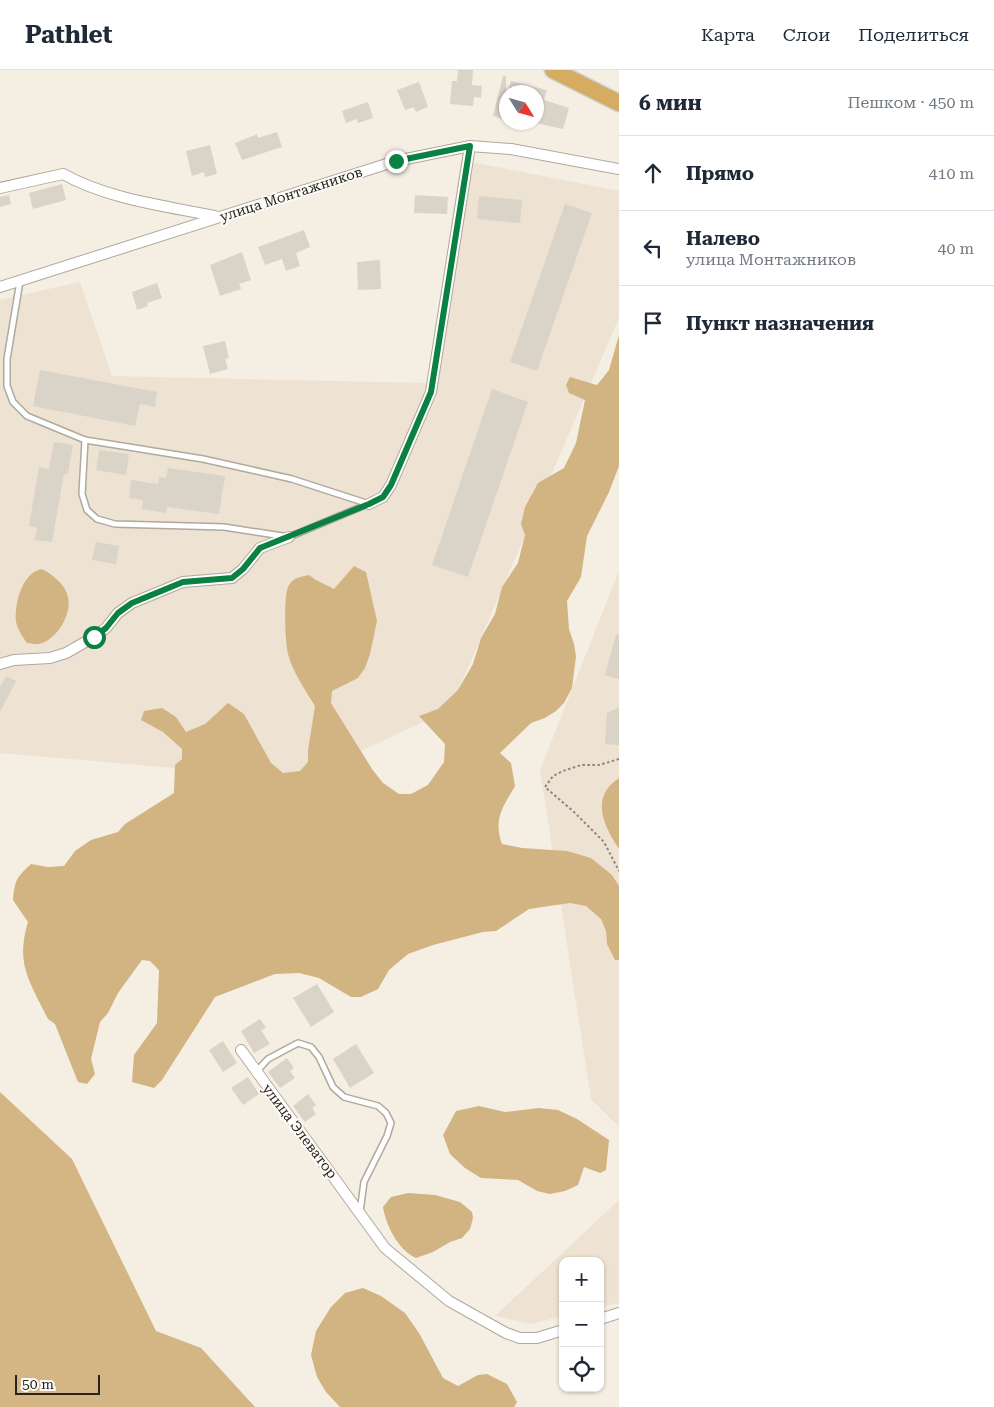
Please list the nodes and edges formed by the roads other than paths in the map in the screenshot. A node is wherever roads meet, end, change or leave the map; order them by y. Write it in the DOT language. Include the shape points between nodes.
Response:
graph roads {
  1 [pos="553,70"];
  2 [pos="619,103"];
  3 [pos="470,146"];
  4 [pos="619,169"];
  5 [pos="0,188"];
  6 [pos="220,217"];
  7 [pos="20,280"];
  8 [pos="0,287"];
  9 [pos="85,440"];
  10 [pos="369,504"];
  11 [pos="289,537"];
  12 [pos="0,664"];
  13 [pos="240,1050"];
  14 [pos="256,1072"];
  15 [pos="360,1212"];
  16 [pos="619,1313"];
  17 [pos="604,1318"];
  18 [pos="559,1331"];
  1 -- 2 [label="highway"];
  3 -- 4 [label="street, улица Монтажников" via="511,149"];
  3 -- 6 [label="street, улица Монтажников" via="396,161"];
  3 -- 10 [label="street" via="431,392 391,485 383,497"];
  5 -- 6 [label="street" via="63,174 82,184 142,202"];
  6 -- 7 [label="street, улица Монтажников"];
  7 -- 8 [label="street, улица Монтажников"];
  7 -- 9 [label="lane" via="7,359 7,386 13,402 27,416"];
  9 -- 10 [label="lane" via="203,459 292,479"];
  9 -- 11 [label="lane" via="82,494 87,510 97,519 115,524 224,527"];
  10 -- 11 [label="lane"];
  11 -- 12 [label="street" via="260,548 232,578 183,582 132,603 106,628 66,653"];
  13 -- 14 [label="street, улица Элеватор"];
  14 -- 15 [label="street, улица Элеватор"];
  14 -- 15 [label="lane" via="268,1059 298,1043 311,1047 333,1087 344,1097 378,1106 386,1113 391,1123 364,1182"];
  15 -- 18 [label="street, улица Элеватор" via="385,1248 448,1301 520,1338 537,1338"];
  16 -- 17 [label="street"];
}
